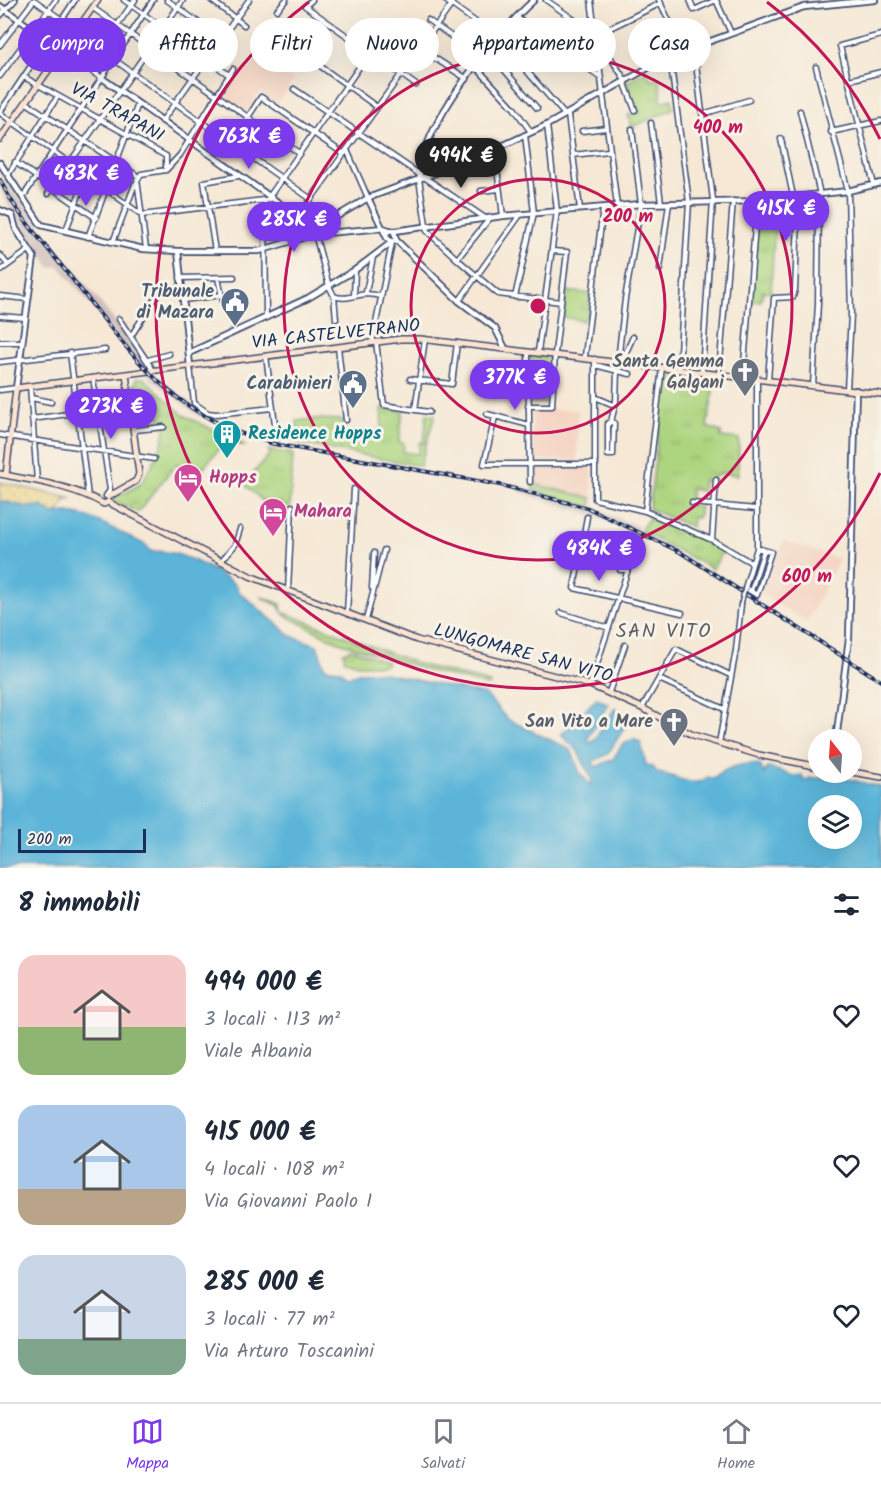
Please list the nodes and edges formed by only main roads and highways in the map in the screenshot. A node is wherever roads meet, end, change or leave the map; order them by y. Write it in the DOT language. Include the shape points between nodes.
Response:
graph roads {
  1 [pos="98,0"];
  2 [pos="0,140"];
  3 [pos="126,374"];
  4 [pos="881,394"];
  5 [pos="3,474"];
  6 [pos="105,499"];
  7 [pos="808,765"];
  8 [pos="862,774"];
  9 [pos="881,777"];
  1 -- 2 [label="main road"];
  3 -- 4 [label="main road, VIA CASTELVETRANO" via="338,346 425,339"];
  3 -- 5 [label="main road, VIA CASTELVETRANO" via="16,388"];
  3 -- 6 [label="main road" via="138,479"];
  5 -- 6 [label="main road, LUNGOMARE SAN VITO"];
  6 -- 7 [label="main road, LUNGOMARE SAN VITO" via="221,562 417,640 590,685 693,735"];
  8 -- 9 [label="main road"];
}
